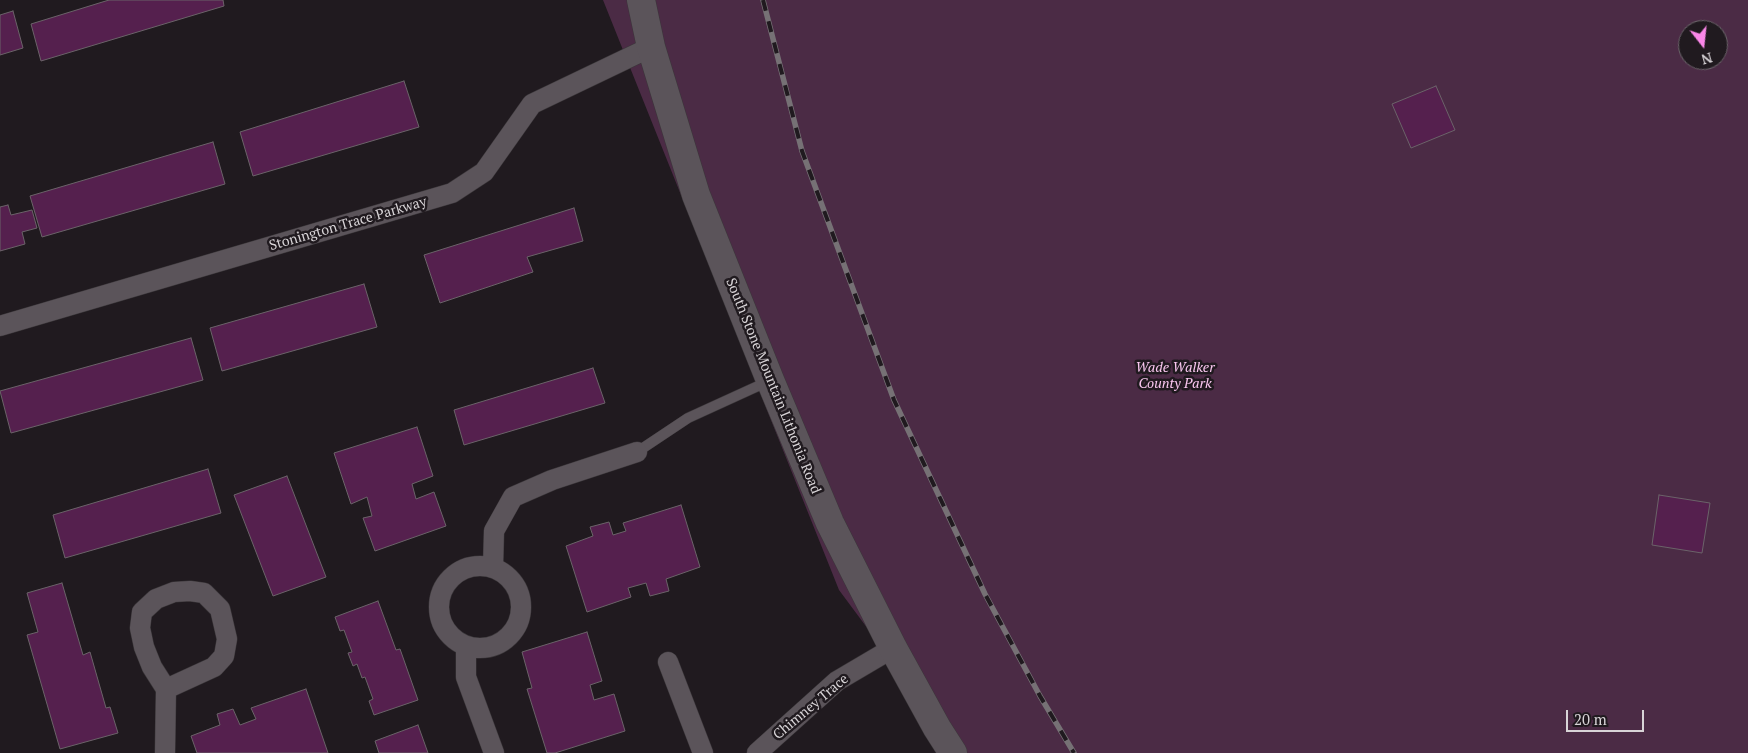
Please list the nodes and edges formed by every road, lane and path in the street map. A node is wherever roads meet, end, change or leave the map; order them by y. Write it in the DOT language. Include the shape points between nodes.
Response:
graph roads {
  1 [pos="641,0"];
  2 [pos="651,47"];
  3 [pos="0,326"];
  4 [pos="770,380"];
  5 [pos="637,452"];
  6 [pos="493,568"];
  7 [pos="466,646"];
  8 [pos="893,648"];
  9 [pos="668,662"];
  10 [pos="166,690"];
  11 [pos="165,753"];
  12 [pos="494,753"];
  13 [pos="703,753"];
  14 [pos="757,753"];
  15 [pos="953,753"];
  1 -- 2 [label="main road, South Stone Mountain Lithonia Road"];
  2 -- 3 [label="street, Stonington Trace Parkway" via="532,104 484,172 452,194"];
  2 -- 4 [label="main road, South Stone Mountain Lithonia Road" via="696,195"];
  4 -- 5 [label="lane" via="688,418"];
  4 -- 8 [label="main road, South Stone Mountain Lithonia Road" via="830,523"];
  5 -- 6 [label="street" via="552,480 513,497 494,531"];
  6 -- 7 [label="street" via="479,565 465,568 443,587 439,615 444,628 453,640"];
  6 -- 7 [label="street" via="514,583 522,608 519,620 513,632 492,647"];
  7 -- 12 [label="street" via="466,677"];
  8 -- 14 [label="street, Chimney Trace" via="837,681"];
  8 -- 15 [label="main road, South Stone Mountain Lithonia Road"];
  9 -- 13 [label="street"];
  10 -- 10 [label="street" via="144,648 140,628 142,612 156,599 174,592 204,593 220,609 227,639 224,656 214,667"];
  10 -- 11 [label="street"];
}
